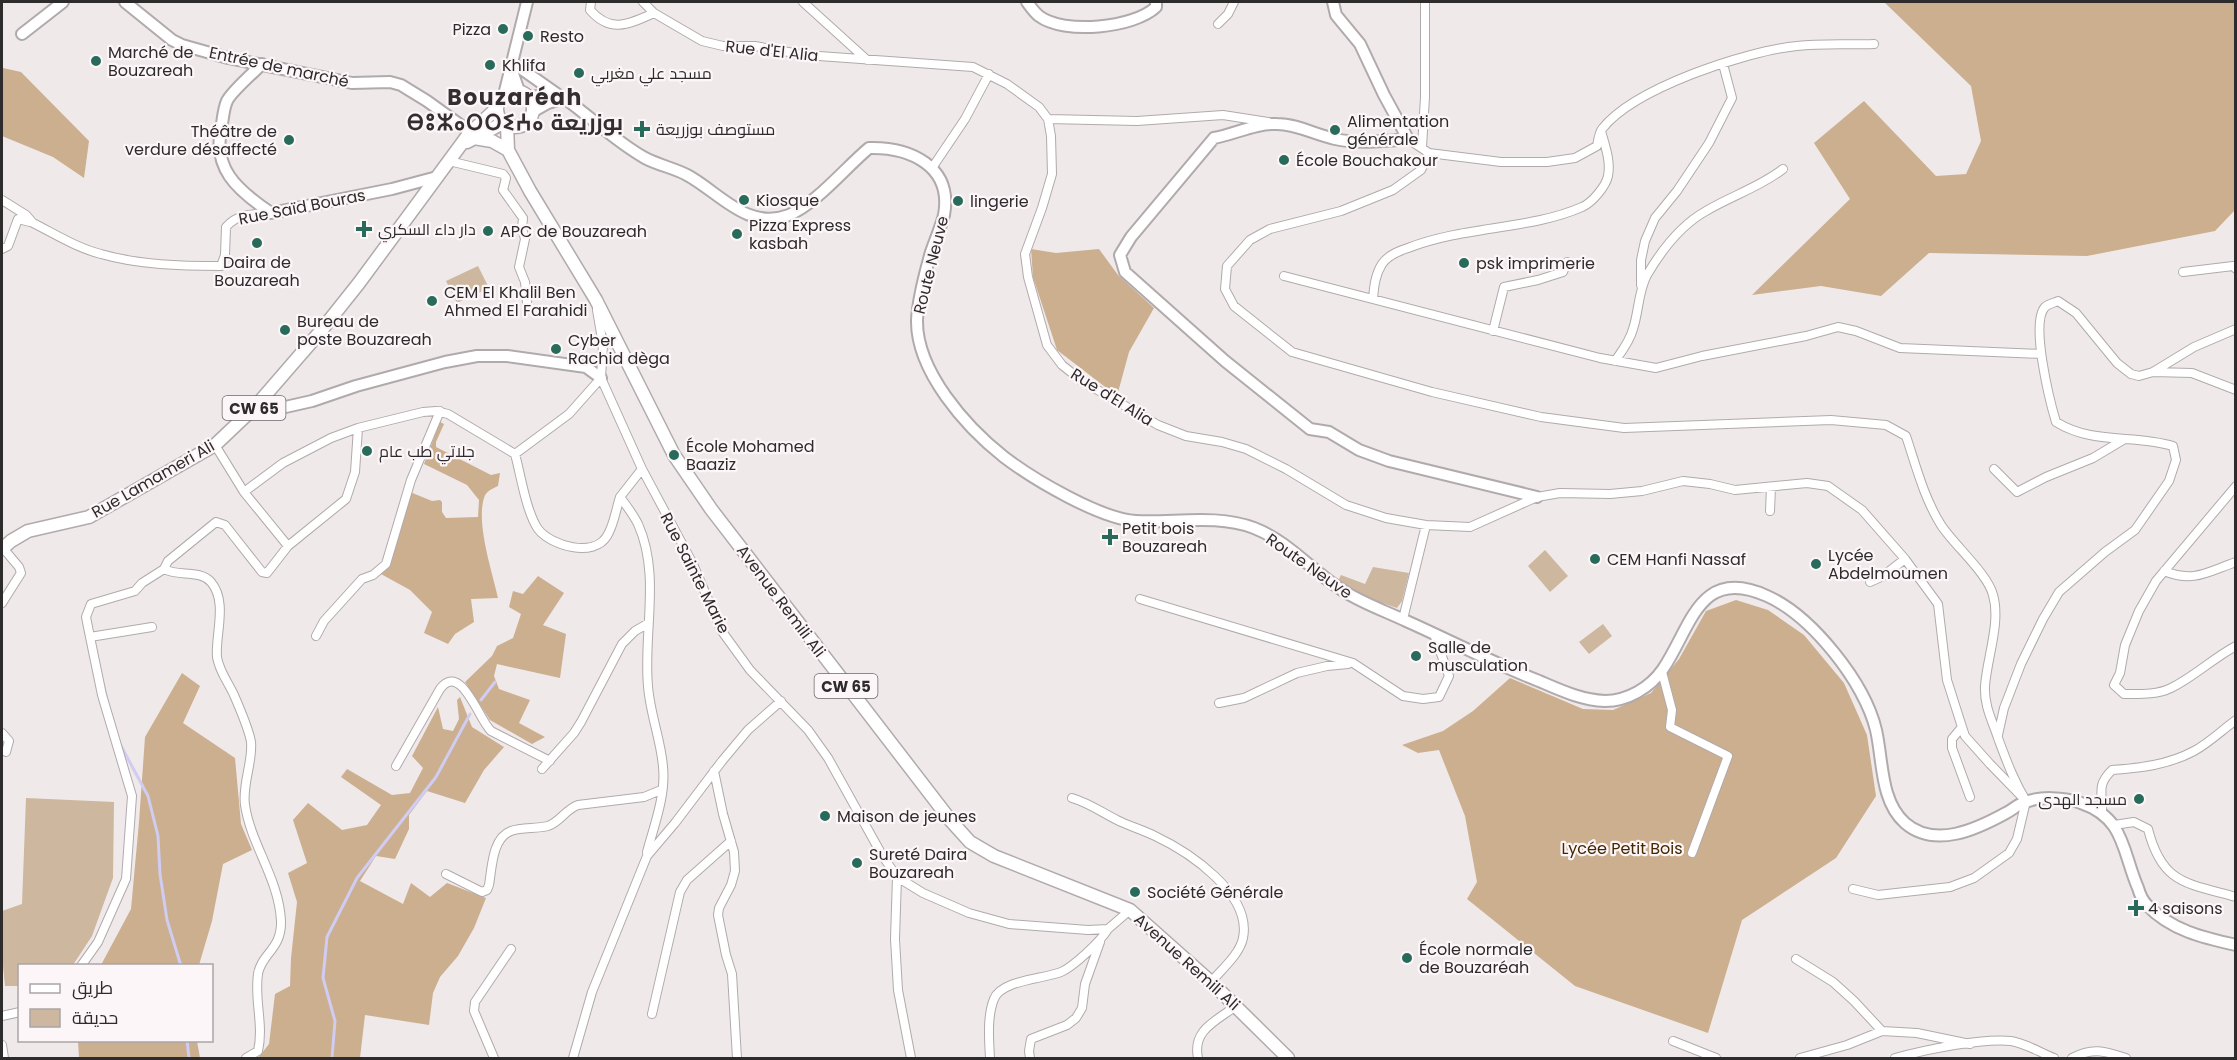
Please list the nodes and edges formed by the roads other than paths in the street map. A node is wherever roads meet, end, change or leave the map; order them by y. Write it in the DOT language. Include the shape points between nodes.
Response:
graph roads {
  1 [pos="63,2"];
  2 [pos="125,2"];
  3 [pos="527,2"];
  4 [pos="591,2"];
  5 [pos="643,2"];
  6 [pos="803,2"];
  7 [pos="1027,2"];
  8 [pos="1156,2"];
  9 [pos="1234,2"];
  10 [pos="1333,2"];
  11 [pos="1425,2"];
  12 [pos="654,13"];
  13 [pos="1218,24"];
  14 [pos="22,34"];
  15 [pos="1874,44"];
  16 [pos="867,60"];
  17 [pos="262,64"];
  18 [pos="1723,64"];
  19 [pos="512,67"];
  20 [pos="989,75"];
  21 [pos="504,95"];
  22 [pos="524,95"];
  23 [pos="561,96"];
  24 [pos="497,108"];
  25 [pos="534,111"];
  26 [pos="1048,119"];
  27 [pos="505,124"];
  28 [pos="1277,124"];
  29 [pos="521,127"];
  30 [pos="1601,130"];
  31 [pos="472,135"];
  32 [pos="1408,139"];
  33 [pos="1422,147"];
  34 [pos="508,150"];
  35 [pos="1429,153"];
  36 [pos="449,161"];
  37 [pos="932,168"];
  38 [pos="1783,169"];
  39 [pos="437,177"];
  40 [pos="2,200"];
  41 [pos="271,213"];
  42 [pos="33,223"];
  43 [pos="2,249"];
  44 [pos="1567,262"];
  45 [pos="2235,266"];
  46 [pos="2183,272"];
  47 [pos="1284,276"];
  48 [pos="1641,289"];
  49 [pos="1373,299"];
  50 [pos="596,300"];
  51 [pos="527,302"];
  52 [pos="2235,329"];
  53 [pos="1493,331"];
  54 [pos="2041,354"];
  55 [pos="1615,361"];
  56 [pos="2153,372"];
  57 [pos="602,378"];
  58 [pos="2235,390"];
  59 [pos="255,407"];
  60 [pos="440,411"];
  61 [pos="358,428"];
  62 [pos="2124,440"];
  63 [pos="215,445"];
  64 [pos="515,454"];
  65 [pos="1994,469"];
  66 [pos="642,470"];
  67 [pos="2235,486"];
  68 [pos="1771,488"];
  69 [pos="244,492"];
  70 [pos="620,497"];
  71 [pos="1537,497"];
  72 [pos="1770,511"];
  73 [pos="1426,525"];
  74 [pos="288,546"];
  75 [pos="2,549"];
  76 [pos="1905,559"];
  77 [pos="2235,562"];
  78 [pos="164,569"];
  79 [pos="2164,571"];
  80 [pos="1870,582"];
  81 [pos="1140,599"];
  82 [pos="2,603"];
  83 [pos="1403,619"];
  84 [pos="647,624"];
  85 [pos="152,627"];
  86 [pos="1434,634"];
  87 [pos="316,636"];
  88 [pos="90,637"];
  89 [pos="2235,646"];
  90 [pos="1353,663"];
  91 [pos="1662,672"];
  92 [pos="781,701"];
  93 [pos="1219,703"];
  94 [pos="2235,720"];
  95 [pos="1962,727"];
  96 [pos="2,733"];
  97 [pos="1997,735"];
  98 [pos="6,752"];
  99 [pos="550,761"];
  100 [pos="396,766"];
  101 [pos="542,769"];
  102 [pos="714,771"];
  103 [pos="661,790"];
  104 [pos="1970,797"];
  105 [pos="1072,798"];
  106 [pos="2026,801"];
  107 [pos="2102,813"];
  108 [pos="2114,825"];
  109 [pos="730,841"];
  110 [pos="1692,853"];
  111 [pos="646,856"];
  112 [pos="446,874"];
  113 [pos="897,877"];
  114 [pos="1852,889"];
  115 [pos="2235,897"];
  116 [pos="1130,910"];
  117 [pos="1108,929"];
  118 [pos="1100,942"];
  119 [pos="2235,945"];
  120 [pos="511,949"];
  121 [pos="1796,959"];
  122 [pos="82,964"];
  123 [pos="1211,982"];
  124 [pos="1236,1006"];
  125 [pos="18,1012"];
  126 [pos="652,1014"];
  127 [pos="2,1016"];
  128 [pos="1882,1031"];
  129 [pos="1673,1041"];
  130 [pos="1970,1044"];
  131 [pos="2,1045"];
  132 [pos="2,1053"];
  133 [pos="4,1059"];
  134 [pos="246,1059"];
  135 [pos="494,1059"];
  136 [pos="573,1059"];
  137 [pos="737,1059"];
  138 [pos="911,1059"];
  139 [pos="990,1059"];
  140 [pos="1030,1059"];
  141 [pos="1198,1059"];
  142 [pos="1288,1059"];
  143 [pos="1716,1059"];
  144 [pos="1800,1059"];
  145 [pos="1895,1059"];
  146 [pos="2054,1059"];
  147 [pos="2072,1059"];
  148 [pos="2126,1059"];
  1 -- 14 [label="main road"];
  2 -- 17 [label="main road, Entrée de marché" via="182,45"];
  3 -- 19 [label="main road"];
  4 -- 12 [label="street" via="590,10 599,20 614,25"];
  5 -- 12 [label="street, Rue d'El Alia"];
  6 -- 16 [label="street"];
  7 -- 8 [label="main road" via="1039,16 1062,25 1096,27 1148,15"];
  9 -- 13 [label="street"];
  10 -- 32 [label="main road" via="1336,15 1360,44"];
  11 -- 33 [label="street"];
  12 -- 16 [label="street, Rue d'El Alia" via="702,41 723,46 755,46"];
  15 -- 18 [label="street" via="1797,46"];
  16 -- 20 [label="street, Rue d'El Alia" via="974,67"];
  17 -- 31 [label="main road, Entrée de marché" via="352,83 401,85"];
  17 -- 41 [label="main road" via="227,100 218,153 238,187"];
  18 -- 30 [label="street" via="1644,96"];
  18 -- 48 [label="street" via="1732,98 1709,143 1655,218 1641,260"];
  19 -- 21 [label="main road"];
  19 -- 22 [label="main road"];
  19 -- 23 [label="main road"];
  20 -- 26 [label="street, Rue d'El Alia" via="1039,106"];
  20 -- 37 [label="street"];
  21 -- 22 [label="main road" via="514,91"];
  21 -- 24 [label="main road"];
  22 -- 23 [label="main road"];
  22 -- 25 [label="main road"];
  23 -- 25 [label="main road"];
  23 -- 37 [label="main road" via="643,157 687,175 735,210 754,216 787,215 809,204 869,148 885,147 911,154"];
  24 -- 27 [label="main road"];
  24 -- 31 [label="main road"];
  25 -- 29 [label="main road"];
  26 -- 28 [label="street" via="1137,121 1223,115"];
  26 -- 73 [label="street, Rue d'El Alia" via="1052,174 1025,254 1047,345 1062,365 1158,425 1186,436 1246,449 1346,505"];
  27 -- 29 [label="main road"];
  27 -- 31 [label="main road"];
  27 -- 34 [label="main road, Avenue Remili Ali / CW 65"];
  28 -- 32 [label="main road" via="1335,139"];
  28 -- 71 [label="main road" via="1214,138 1131,237 1120,255 1125,272 1225,361 1310,429 1329,432 1389,462"];
  29 -- 34 [label="main road"];
  30 -- 35 [label="street" via="1597,146 1575,158 1547,162 1501,162"];
  30 -- 49 [label="street" via="1609,163 1608,179 1585,206 1450,235 1393,254 1382,263"];
  31 -- 34 [label="main road"];
  31 -- 36 [label="main road, Rue Lamameri Ali / CW 65"];
  32 -- 33 [label="street"];
  33 -- 35 [label="street"];
  34 -- 50 [label="main road, Avenue Remili Ali / CW 65"];
  35 -- 97 [label="street" via="1421,170 1392,190 1250,240 1227,266 1225,289 1234,306 1292,352 1432,392 1542,417 1624,428 1831,420 1886,424 1906,436 1939,522 1993,594 1991,656 1985,685 1986,710"];
  36 -- 39 [label="main road, Rue Lamameri Ali / CW 65"];
  36 -- 51 [label="street" via="506,178 503,190 523,218 525,239 519,267"];
  37 -- 83 [label="main road, Route Neuve" via="940,178 945,196 917,323 922,356 968,423 1002,456 1085,506 1130,521 1227,522 1253,528 1276,539 1323,578 1359,601"];
  38 -- 48 [label="street" via="1704,212 1685,227 1661,253"];
  39 -- 41 [label="main road, Rue Saïd Bouras"];
  39 -- 59 [label="main road, Rue Lamameri Ali / CW 65" via="352,291"];
  40 -- 42 [label="street, Rue Saïd Bouras"];
  41 -- 42 [label="street, Rue Saïd Bouras" via="232,220 226,227 221,266 158,264 99,254"];
  42 -- 43 [label="street" via="18,219 8,246"];
  44 -- 53 [label="street" via="1563,272 1504,287"];
  45 -- 46 [label="street"];
  47 -- 49 [label="street"];
  48 -- 55 [label="street" via="1634,328"];
  49 -- 53 [label="street"];
  50 -- 57 [label="street, Rue Sainte Marie" via="603,345"];
  50 -- 116 [label="main road, Avenue Remili Ali / CW 65" via="674,455 711,510 951,821 970,842 994,856"];
  52 -- 56 [label="street" via="2194,347"];
  53 -- 55 [label="street"];
  54 -- 55 [label="street" via="1900,348 1838,327 1656,368"];
  54 -- 56 [label="street" via="2040,316 2046,306 2058,302 2076,313 2117,363 2131,374"];
  54 -- 62 [label="street" via="2056,422 2096,438"];
  56 -- 58 [label="street" via="2192,373"];
  57 -- 59 [label="main road" via="577,365 477,356 312,401 281,408"];
  57 -- 64 [label="street" via="569,414"];
  57 -- 66 [label="street, Rue Sainte Marie"];
  59 -- 63 [label="main road, Rue Lamameri Ali / CW 65"];
  60 -- 61 [label="street"];
  60 -- 64 [label="street"];
  60 -- 87 [label="street" via="411,480 386,564 373,576 362,579 324,621"];
  61 -- 69 [label="street" via="300,452"];
  61 -- 74 [label="street" via="355,472 346,499"];
  62 -- 65 [label="street" via="2094,458 2017,492"];
  62 -- 97 [label="street" via="2153,440 2173,446 2176,460 2169,481 2135,530 2059,592 2021,664"];
  63 -- 69 [label="street"];
  63 -- 75 [label="main road, Rue Lamameri Ali / CW 65" via="89,517 28,531"];
  64 -- 70 [label="street" via="533,519 539,530 557,544 579,548 602,543 608,536"];
  66 -- 70 [label="street"];
  66 -- 92 [label="street, Rue Sainte Marie" via="693,564 721,630 750,670"];
  67 -- 79 [label="street"];
  68 -- 71 [label="street, Rue d'El Alia" via="1735,490 1683,481 1642,491"];
  68 -- 72 [label="street"];
  68 -- 76 [label="street, Rue d'El Alia" via="1807,483 1828,486 1862,510"];
  69 -- 74 [label="street"];
  70 -- 84 [label="street" via="637,523 647,551 651,575"];
  71 -- 73 [label="street, Rue d'El Alia" via="1470,527"];
  73 -- 83 [label="street"];
  74 -- 78 [label="street" via="267,573 262,572 225,525 216,522 168,561"];
  75 -- 82 [label="street" via="21,573"];
  76 -- 80 [label="street"];
  76 -- 95 [label="street, Rue d'El Alia" via="1938,604 1947,680"];
  77 -- 79 [label="street" via="2191,578"];
  78 -- 88 [label="street" via="135,591 91,604 86,616"];
  78 -- 134 [label="street" via="199,575 210,580 215,588 219,620 217,657 251,742 245,804 274,884 281,919 277,944 258,973 258,1051"];
  79 -- 89 [label="street" via="2139,611 2114,685 2124,694 2170,689"];
  81 -- 90 [label="street"];
  83 -- 86 [label="main road, Route Neuve"];
  84 -- 99 [label="street" via="622,644 581,722"];
  84 -- 103 [label="street" via="648,687 663,769"];
  85 -- 88 [label="street"];
  86 -- 90 [label="street" via="1449,676 1439,697 1403,696"];
  86 -- 91 [label="main road, Route Neuve" via="1579,697 1607,701 1628,697"];
  88 -- 122 [label="street" via="102,695 132,796 126,879 98,942"];
  90 -- 93 [label="street" via="1297,673 1244,698"];
  91 -- 106 [label="main road, Route Neuve" via="1697,606 1710,595 1729,589 1750,589 1788,608 1843,663 1876,726 1887,790 1906,823 1920,832 1939,836 1960,834"];
  91 -- 110 [label="street" via="1672,710 1670,727 1728,756"];
  92 -- 102 [label="street" via="748,730"];
  92 -- 113 [label="street, Rue Sainte Marie" via="828,758"];
  94 -- 107 [label="street" via="2173,760 2112,770 2101,786"];
  95 -- 104 [label="street" via="1952,739 1952,748"];
  95 -- 106 [label="street, Rue d'El Alia" via="1965,736"];
  96 -- 98 [label="street" via="9,741"];
  97 -- 106 [label="street" via="2011,776"];
  99 -- 100 [label="street" via="491,731 464,689 451,681 440,689"];
  99 -- 101 [label="street"];
  102 -- 109 [label="street"];
  102 -- 111 [label="street"];
  103 -- 111 [label="street"];
  103 -- 112 [label="street" via="644,797 578,805 549,825 510,831 496,846 489,885 482,892"];
  105 -- 123 [label="street" via="1157,837 1198,862 1228,891 1239,907 1243,938"];
  106 -- 107 [label="main road, Route Neuve" via="2078,801"];
  106 -- 114 [label="street" via="2017,839 2009,853 1974,879 1950,887 1878,895"];
  107 -- 108 [label="main road, Route Neuve"];
  108 -- 115 [label="street" via="2134,822 2148,829 2153,850 2166,871 2190,885"];
  108 -- 119 [label="main road, Route Neuve" via="2144,903 2166,920 2201,937"];
  109 -- 126 [label="street" via="687,880 680,892"];
  109 -- 137 [label="street" via="735,871 718,915 732,974"];
  111 -- 136 [label="street" via="592,992"];
  113 -- 117 [label="street, Rue Sainte Marie" via="969,913 1009,924"];
  113 -- 138 [label="street" via="898,990"];
  116 -- 117 [label="street"];
  116 -- 123 [label="main road, Avenue Remili Ali / CW 65"];
  117 -- 118 [label="street"];
  118 -- 139 [label="street" via="1062,971 998,992 991,1010"];
  118 -- 140 [label="street" via="1085,984 1082,1008 1067,1025 1031,1039"];
  120 -- 135 [label="street" via="475,1002 474,1011"];
  121 -- 128 [label="street" via="1833,982"];
  123 -- 124 [label="main road, Avenue Remili Ali / CW 65"];
  124 -- 141 [label="street" via="1200,1033"];
  124 -- 142 [label="main road, Avenue Remili Ali / CW 65"];
  125 -- 127 [label="street"];
  128 -- 130 [label="street" via="1917,1033"];
  128 -- 144 [label="street"];
  129 -- 143 [label="street"];
  130 -- 145 [label="street" via="1918,1051"];
  130 -- 146 [label="street" via="2012,1041"];
  131 -- 132 [label="street"];
  132 -- 133 [label="street"];
  147 -- 148 [label="street" via="2084,1052 2104,1051"];
}
